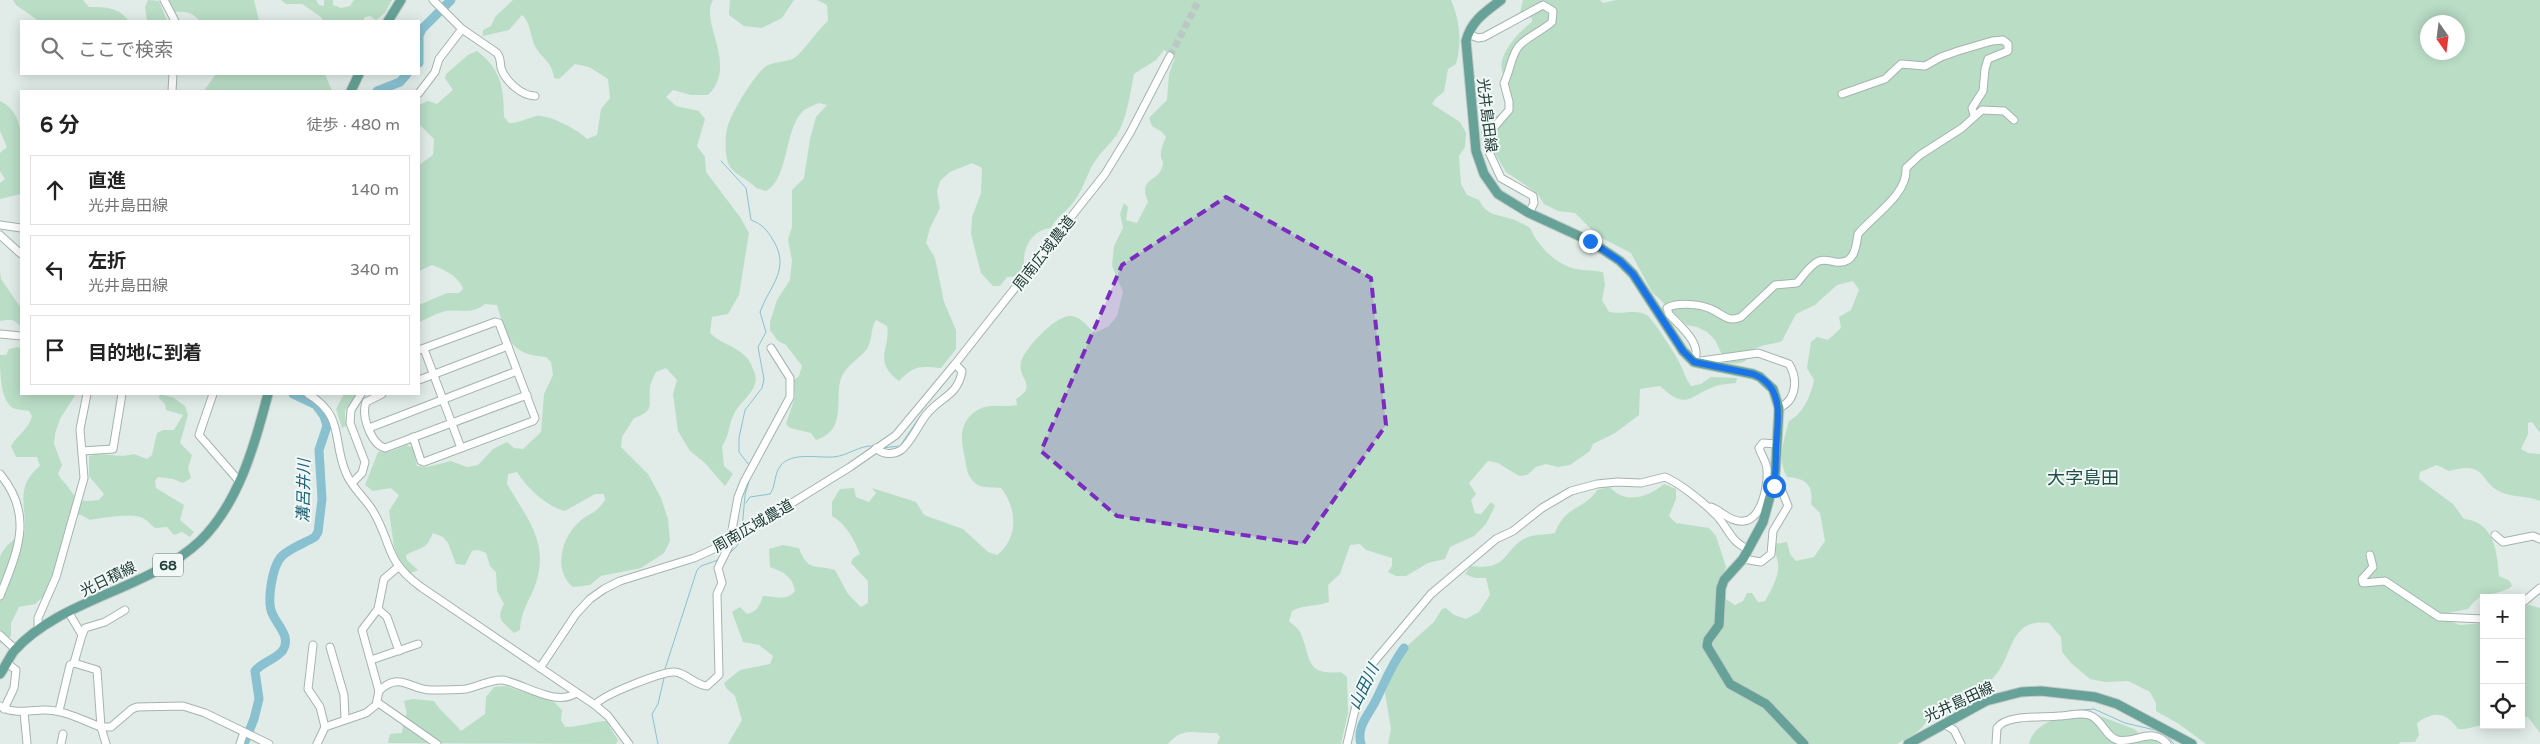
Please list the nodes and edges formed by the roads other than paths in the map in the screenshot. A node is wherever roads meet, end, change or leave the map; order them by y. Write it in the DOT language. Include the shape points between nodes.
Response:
graph roads {
  1 [pos="164,0"];
  2 [pos="401,0"];
  3 [pos="433,0"];
  4 [pos="1502,0"];
  5 [pos="174,20"];
  6 [pos="389,20"];
  7 [pos="462,29"];
  8 [pos="1468,34"];
  9 [pos="1170,56"];
  10 [pos="173,75"];
  11 [pos="359,75"];
  12 [pos="172,90"];
  13 [pos="351,90"];
  14 [pos="420,92"];
  15 [pos="1842,94"];
  16 [pos="535,96"];
  17 [pos="1974,114"];
  18 [pos="2014,120"];
  19 [pos="1529,213"];
  20 [pos="0,225"];
  21 [pos="20,228"];
  22 [pos="0,235"];
  23 [pos="20,253"];
  24 [pos="0,334"];
  25 [pos="20,336"];
  26 [pos="508,346"];
  27 [pos="771,348"];
  28 [pos="421,349"];
  29 [pos="1694,362"];
  30 [pos="955,364"];
  31 [pos="517,371"];
  32 [pos="433,374"];
  33 [pos="420,380"];
  34 [pos="87,395"];
  35 [pos="122,395"];
  36 [pos="213,395"];
  37 [pos="268,395"];
  38 [pos="309,395"];
  39 [pos="360,395"];
  40 [pos="380,395"];
  41 [pos="527,395"];
  42 [pos="443,398"];
  43 [pos="1779,408"];
  44 [pos="451,424"];
  45 [pos="369,428"];
  46 [pos="413,437"];
  47 [pos="1777,444"];
  48 [pos="461,448"];
  49 [pos="876,448"];
  50 [pos="82,451"];
  51 [pos="0,474"];
  52 [pos="239,481"];
  53 [pos="352,483"];
  54 [pos="1777,486"];
  55 [pos="1704,505"];
  56 [pos="2495,535"];
  57 [pos="2540,539"];
  58 [pos="729,542"];
  59 [pos="1749,549"];
  60 [pos="2370,555"];
  61 [pos="1743,559"];
  62 [pos="398,567"];
  63 [pos="2540,588"];
  64 [pos="0,596"];
  65 [pos="2525,601"];
  66 [pos="378,609"];
  67 [pos="125,610"];
  68 [pos="69,613"];
  69 [pos="2480,620"];
  70 [pos="38,631"];
  71 [pos="82,634"];
  72 [pos="0,635"];
  73 [pos="418,644"];
  74 [pos="313,645"];
  75 [pos="330,647"];
  76 [pos="16,650"];
  77 [pos="399,651"];
  78 [pos="371,660"];
  79 [pos="7,663"];
  80 [pos="74,663"];
  81 [pos="540,668"];
  82 [pos="0,674"];
  83 [pos="379,691"];
  84 [pos="576,693"];
  85 [pos="377,702"];
  86 [pos="595,705"];
  87 [pos="2,708"];
  88 [pos="59,711"];
  89 [pos="24,712"];
  90 [pos="345,719"];
  91 [pos="1944,724"];
  92 [pos="325,726"];
  93 [pos="101,727"];
  94 [pos="2160,732"];
  95 [pos="63,734"];
  96 [pos="248,734"];
  97 [pos="27,744"];
  98 [pos="61,744"];
  99 [pos="106,744"];
  100 [pos="240,744"];
  101 [pos="249,744"];
  102 [pos="269,744"];
  103 [pos="317,744"];
  104 [pos="437,744"];
  105 [pos="629,744"];
  106 [pos="1347,744"];
  107 [pos="1804,744"];
  108 [pos="1908,744"];
  109 [pos="1961,744"];
  110 [pos="1996,744"];
  111 [pos="2167,744"];
  112 [pos="2192,744"];
  1 -- 5 [label="street"];
  2 -- 6 [label="main road"];
  3 -- 7 [label="street"];
  4 -- 8 [label="main road" via="1476,20"];
  7 -- 14 [label="street"];
  7 -- 16 [label="street" via="500,56 502,71 518,90 527,96"];
  8 -- 19 [label="main road, 光井島田線" via="1466,51 1470,99 1480,164 1498,194"];
  8 -- 19 [label="street" via="1484,37 1543,5 1552,11 1552,22 1514,53 1510,73 1504,83 1508,110 1488,138 1491,159 1501,178 1533,196 1534,203"];
  9 -- 30 [label="street, 周南広域農道" via="1105,174"];
  10 -- 12 [label="street"];
  11 -- 13 [label="main road"];
  15 -- 17 [label="street" via="1885,79 1901,64 1925,66 1958,51 2003,40 2008,44 2008,51 1988,59 1983,91 1972,108"];
  17 -- 18 [label="street" via="1995,109 2004,111"];
  17 -- 29 [label="street" via="1962,128 1943,138 1906,168 1906,182 1858,234 1856,252 1851,259 1842,263 1822,260 1815,263 1797,283 1775,285 1734,320 1728,320 1710,308 1672,305 1667,308 1696,347"];
  19 -- 29 [label="main road, 光井島田線" via="1590,241 1620,261 1633,274 1683,351"];
  20 -- 21 [label="street"];
  22 -- 23 [label="street"];
  24 -- 25 [label="street"];
  26 -- 28 [label="street" via="499,323 495,322"];
  26 -- 31 [label="street"];
  26 -- 32 [label="street"];
  27 -- 58 [label="street" via="790,378 790,397 744,482"];
  28 -- 32 [label="street"];
  29 -- 43 [label="main road" via="1760,377 1773,389"];
  29 -- 43 [label="street" via="1758,352 1781,359 1789,364 1796,381 1795,389 1784,406"];
  30 -- 49 [label="street, 周南広域農道" via="896,435"];
  30 -- 49 [label="street" via="962,372 960,383 927,413 906,445 897,452 889,453"];
  31 -- 41 [label="street"];
  31 -- 42 [label="street"];
  32 -- 33 [label="street"];
  32 -- 42 [label="street"];
  34 -- 50 [label="street" via="80,429"];
  35 -- 50 [label="street" via="113,449"];
  36 -- 52 [label="street" via="199,435"];
  37 -- 52 [label="main road, 光日積線 / 68"];
  38 -- 53 [label="street" via="323,405 335,422 343,464"];
  39 -- 53 [label="street" via="351,410 350,422 365,468"];
  40 -- 45 [label="street" via="366,402 363,415"];
  41 -- 44 [label="street"];
  41 -- 48 [label="street" via="535,418 533,421"];
  42 -- 44 [label="street"];
  42 -- 45 [label="street"];
  43 -- 47 [label="main road"];
  44 -- 46 [label="street"];
  44 -- 48 [label="street"];
  45 -- 46 [label="street" via="381,447"];
  46 -- 48 [label="street" via="424,462"];
  47 -- 54 [label="main road"];
  47 -- 55 [label="street" via="1763,442 1759,448 1768,468 1762,499 1754,515 1744,521 1736,520"];
  49 -- 58 [label="street, 周南広域農道"];
  50 -- 70 [label="street" via="84,478 56,577 38,618"];
  51 -- 64 [label="street" via="14,495 21,525 15,555"];
  52 -- 68 [label="main road, 光日積線 / 68" via="211,528 190,549 160,569"];
  53 -- 62 [label="street" via="374,512"];
  54 -- 59 [label="main road"];
  54 -- 61 [label="street" via="1785,513 1773,531 1771,554 1755,563"];
  55 -- 59 [label="street" via="1716,515 1736,542"];
  55 -- 106 [label="street" via="1672,480 1661,477 1641,483 1616,482 1584,487 1559,496 1514,531 1496,539 1431,594 1405,624 1363,677"];
  56 -- 57 [label="street" via="2503,542 2533,536"];
  58 -- 81 [label="street, 周南広域農道" via="694,558 620,581 590,599 576,614"];
  58 -- 86 [label="street" via="722,559 719,574 722,583 717,594 719,675 707,686 679,673 664,673 620,690"];
  59 -- 61 [label="main road"];
  60 -- 69 [label="street" via="2373,567 2362,583 2385,581 2439,617"];
  61 -- 107 [label="main road" via="1724,580 1719,625 1708,640 1708,651 1730,684 1766,704"];
  62 -- 66 [label="street" via="384,579"];
  62 -- 81 [label="street" via="421,587"];
  63 -- 65 [label="street"];
  66 -- 77 [label="street" via="387,617"];
  66 -- 78 [label="street" via="362,630"];
  67 -- 71 [label="street" via="105,622 84,628"];
  68 -- 70 [label="main road, 光日積線 / 68"];
  68 -- 71 [label="street"];
  70 -- 76 [label="main road, 光日積線 / 68"];
  71 -- 80 [label="street"];
  72 -- 76 [label="street"];
  73 -- 77 [label="street"];
  74 -- 92 [label="street" via="308,689 320,706"];
  75 -- 90 [label="street" via="344,695"];
  76 -- 79 [label="main road, 光日積線 / 68"];
  77 -- 78 [label="street"];
  78 -- 83 [label="street"];
  79 -- 82 [label="main road, 光日積線 / 68"];
  79 -- 87 [label="street" via="16,670 14,688"];
  80 -- 88 [label="street" via="70,665"];
  80 -- 93 [label="street" via="97,670"];
  81 -- 84 [label="street"];
  83 -- 84 [label="street" via="402,681 428,690 467,688 503,680 553,696"];
  83 -- 85 [label="street"];
  84 -- 86 [label="street"];
  85 -- 90 [label="street" via="366,713"];
  85 -- 104 [label="street"];
  86 -- 105 [label="street" via="617,725"];
  87 -- 89 [label="street"];
  88 -- 89 [label="street"];
  88 -- 93 [label="street"];
  89 -- 97 [label="street"];
  90 -- 92 [label="street"];
  91 -- 94 [label="main road, 光井島田線" via="1986,701 2021,692 2041,691 2096,697 2117,704"];
  91 -- 108 [label="main road, 光井島田線"];
  91 -- 109 [label="street" via="1954,730"];
  92 -- 103 [label="street"];
  93 -- 96 [label="street" via="111,727 137,707 183,706 206,713"];
  93 -- 99 [label="street"];
  94 -- 110 [label="street" via="2123,742 2108,734 2089,715 2030,717 2004,722 1997,728"];
  94 -- 111 [label="street"];
  94 -- 112 [label="main road, 光井島田線"];
  95 -- 98 [label="street"];
  96 -- 100 [label="street"];
  96 -- 101 [label="street"];
  96 -- 102 [label="street"];
}
